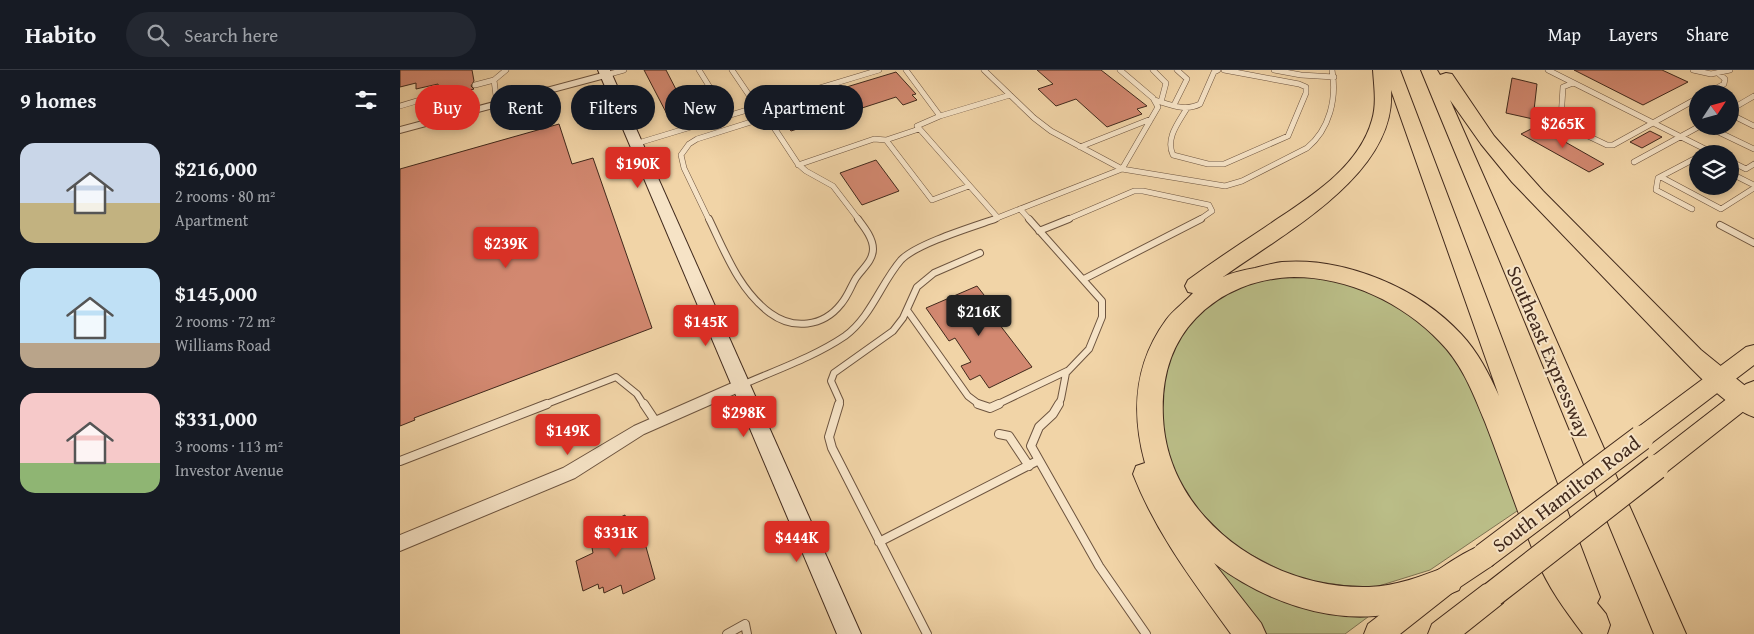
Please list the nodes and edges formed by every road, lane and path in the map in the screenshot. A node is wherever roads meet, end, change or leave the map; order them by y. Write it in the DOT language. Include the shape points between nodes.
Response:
graph roads {
  1 [pos="506,70"];
  2 [pos="624,70"];
  3 [pos="700,70"];
  4 [pos="732,70"];
  5 [pos="879,70"];
  6 [pos="906,70"];
  7 [pos="984,70"];
  8 [pos="1120,70"];
  9 [pos="1153,70"];
  10 [pos="1177,70"];
  11 [pos="1218,70"];
  12 [pos="1224,70"];
  13 [pos="1274,70"];
  14 [pos="1332,70"];
  15 [pos="1381,70"];
  16 [pos="1392,70"];
  17 [pos="1429,70"];
  18 [pos="1442,70"];
  19 [pos="1548,70"];
  20 [pos="1693,70"];
  21 [pos="1730,70"];
  22 [pos="1236,71"];
  23 [pos="605,73"];
  24 [pos="1718,73"];
  25 [pos="1334,77"];
  26 [pos="494,80"];
  27 [pos="1574,83"];
  28 [pos="475,85"];
  29 [pos="495,85"];
  30 [pos="709,85"];
  31 [pos="829,85"];
  32 [pos="1722,85"];
  33 [pos="561,86"];
  34 [pos="744,88"];
  35 [pos="1010,94"];
  36 [pos="1754,96"];
  37 [pos="1154,100"];
  38 [pos="415,102"];
  39 [pos="1161,102"];
  40 [pos="1689,103"];
  41 [pos="1174,105"];
  42 [pos="1739,105"];
  43 [pos="400,106"];
  44 [pos="490,106"];
  45 [pos="1187,108"];
  46 [pos="940,116"];
  47 [pos="1739,118"];
  48 [pos="1151,119"];
  49 [pos="1653,122"];
  50 [pos="744,124"];
  51 [pos="1754,126"];
  52 [pos="919,129"];
  53 [pos="400,130"];
  54 [pos="679,130"];
  55 [pos="775,130"];
  56 [pos="1689,132"];
  57 [pos="1725,135"];
  58 [pos="1681,137"];
  59 [pos="886,140"];
  60 [pos="635,144"];
  61 [pos="1694,145"];
  62 [pos="1080,147"];
  63 [pos="1754,149"];
  64 [pos="1634,162"];
  65 [pos="1689,162"];
  66 [pos="1754,164"];
  67 [pos="798,165"];
  68 [pos="1739,166"];
  69 [pos="1122,169"];
  70 [pos="1746,169"];
  71 [pos="1754,173"];
  72 [pos="1661,177"];
  73 [pos="1739,178"];
  74 [pos="970,186"];
  75 [pos="1754,186"];
  76 [pos="1020,209"];
  77 [pos="1692,209"];
  78 [pos="998,218"];
  79 [pos="1720,225"];
  80 [pos="1039,231"];
  81 [pos="1754,243"];
  82 [pos="980,253"];
  83 [pos="1084,279"];
  84 [pos="907,310"];
  85 [pos="1754,353"];
  86 [pos="1068,371"];
  87 [pos="1718,379"];
  88 [pos="741,385"];
  89 [pos="1750,398"];
  90 [pos="656,422"];
  91 [pos="999,434"];
  92 [pos="1039,460"];
  93 [pos="400,461"];
  94 [pos="1029,466"];
  95 [pos="879,542"];
  96 [pos="400,543"];
  97 [pos="1448,580"];
  98 [pos="1597,629"];
  99 [pos="727,634"];
  100 [pos="747,634"];
  101 [pos="849,634"];
  102 [pos="927,634"];
  103 [pos="1146,634"];
  104 [pos="1250,634"];
  105 [pos="1378,634"];
  106 [pos="1442,634"];
  107 [pos="1670,634"];
  1 -- 26 [label="lane"];
  2 -- 23 [label="lane"];
  3 -- 30 [label="lane"];
  4 -- 34 [label="lane"];
  5 -- 31 [label="lane"];
  6 -- 46 [label="lane"];
  7 -- 35 [label="lane"];
  8 -- 37 [label="lane"];
  9 -- 39 [label="lane" via="1166,83"];
  10 -- 41 [label="lane" via="1187,79"];
  11 -- 45 [label="lane" via="1214,72 1200,104"];
  12 -- 22 [label="lane"];
  13 -- 25 [label="lane"];
  14 -- 25 [label="lane"];
  15 -- 104 [label="highway" via="1384,101 1380,120 1361,159 1315,202 1210,275 1180,300 1153,336 1135,384 1138,445 1152,490 1174,531"];
  16 -- 98 [label="highway"];
  17 -- 107 [label="highway, Southeast Expressway"];
  18 -- 87 [label="highway" via="1488,142 1520,179"];
  19 -- 27 [label="lane"];
  20 -- 24 [label="lane"];
  21 -- 24 [label="lane"];
  22 -- 45 [label="lane" via="1306,88 1288,136 1224,164 1208,164 1169,150 1169,143"];
  23 -- 33 [label="street"];
  23 -- 60 [label="main road"];
  24 -- 32 [label="lane" via="1725,79"];
  25 -- 69 [label="lane" via="1333,102 1315,142 1242,181 1226,186"];
  26 -- 28 [label="lane"];
  26 -- 29 [label="lane"];
  27 -- 49 [label="lane"];
  27 -- 49 [label="lane" via="1563,87 1561,119 1569,127 1600,143 1613,145"];
  35 -- 46 [label="lane"];
  35 -- 62 [label="lane" via="1051,131"];
  36 -- 42 [label="lane"];
  37 -- 39 [label="lane"];
  37 -- 48 [label="lane" via="1158,107"];
  38 -- 43 [label="lane"];
  39 -- 41 [label="lane"];
  40 -- 49 [label="lane"];
  41 -- 45 [label="lane"];
  44 -- 53 [label="street"];
  46 -- 52 [label="lane" via="917,126"];
  47 -- 51 [label="lane"];
  48 -- 62 [label="lane"];
  48 -- 69 [label="lane"];
  49 -- 58 [label="lane"];
  50 -- 67 [label="lane" via="689,144 681,155 684,168 745,288 781,320 794,326 807,326 837,310 874,252 872,240 840,193"];
  52 -- 59 [label="lane"];
  52 -- 74 [label="lane"];
  54 -- 60 [label="lane"];
  55 -- 67 [label="lane"];
  56 -- 58 [label="lane"];
  57 -- 63 [label="lane"];
  58 -- 61 [label="lane"];
  58 -- 64 [label="lane"];
  59 -- 67 [label="lane" via="874,139"];
  59 -- 74 [label="lane" via="932,200"];
  60 -- 88 [label="main road"];
  62 -- 69 [label="lane"];
  65 -- 72 [label="lane"];
  66 -- 70 [label="lane"];
  68 -- 70 [label="lane"];
  69 -- 76 [label="lane"];
  70 -- 71 [label="lane"];
  72 -- 75 [label="lane" via="1721,209"];
  72 -- 77 [label="lane" via="1656,190"];
  73 -- 75 [label="lane"];
  74 -- 78 [label="lane"];
  76 -- 78 [label="lane"];
  76 -- 80 [label="lane"];
  78 -- 88 [label="lane" via="919,248 902,259 867,312 846,335 813,354"];
  79 -- 81 [label="lane"];
  80 -- 83 [label="lane"];
  80 -- 83 [label="lane" via="1143,190 1209,205 1212,210 1208,215"];
  82 -- 84 [label="lane" via="934,273 917,287"];
  83 -- 86 [label="lane" via="1102,301 1102,317 1089,349"];
  84 -- 86 [label="lane" via="968,396 978,405 990,408"];
  84 -- 95 [label="lane" via="893,331 834,374 831,381 840,402 829,438"];
  85 -- 87 [label="main road, South Hamilton Road"];
  86 -- 92 [label="lane" via="1061,399 1053,414 1039,427 1031,446"];
  87 -- 89 [label="highway"];
  87 -- 97 [label="main road, South Hamilton Road, bridge"];
  88 -- 90 [label="street"];
  88 -- 101 [label="main road"];
  89 -- 106 [label="main road, South Hamilton Road, bridge"];
  90 -- 93 [label="lane" via="637,394 616,377"];
  90 -- 96 [label="street" via="569,473"];
  91 -- 94 [label="lane" via="1009,436"];
  92 -- 94 [label="lane"];
  92 -- 103 [label="lane" via="1083,539"];
  94 -- 95 [label="lane"];
  95 -- 102 [label="lane"];
  97 -- 98 [label="highway" via="1393,600 1348,602 1312,596 1257,575 1232,560 1199,532 1168,487 1157,461 1148,412 1154,366 1172,329 1190,308 1213,290 1240,278 1271,271 1298,270 1326,273 1366,284 1394,296 1427,317 1452,340 1473,368 1504,437 1552,562"];
  97 -- 105 [label="main road, South Hamilton Road"];
  99 -- 100 [label="lane" via="745,624"];
}
